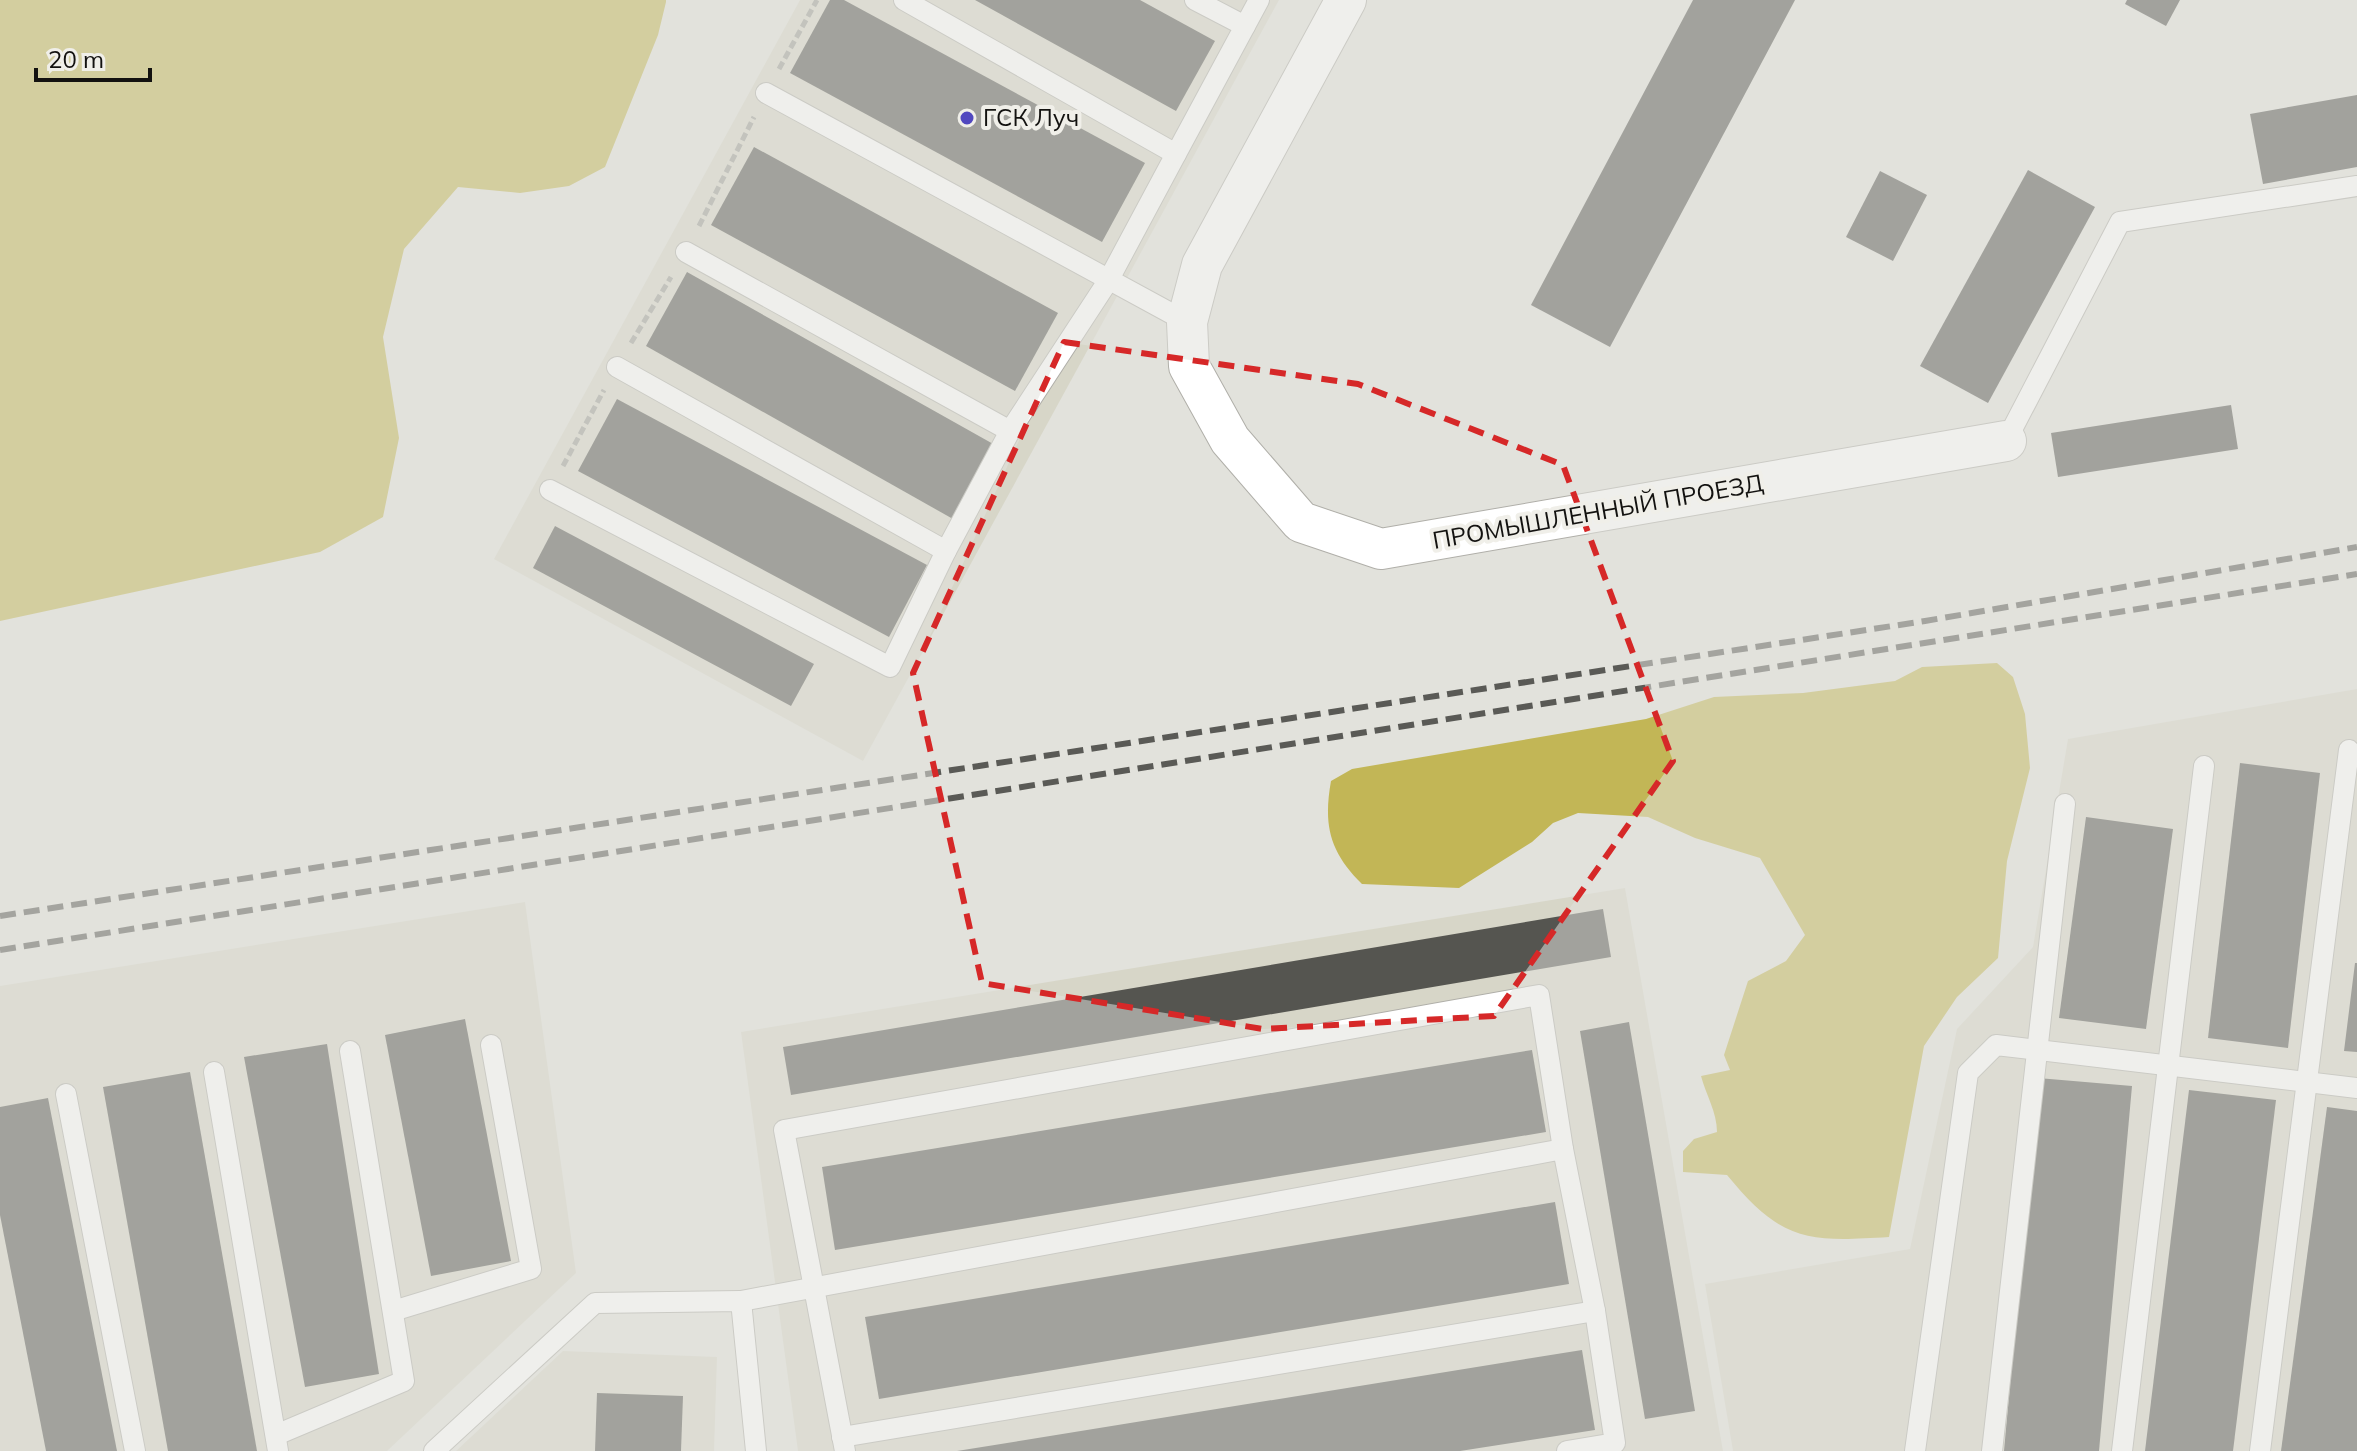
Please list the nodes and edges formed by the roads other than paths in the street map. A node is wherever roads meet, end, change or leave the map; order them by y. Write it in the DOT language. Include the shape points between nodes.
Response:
graph roads {
  1 [pos="904,0"];
  2 [pos="1195,0"];
  3 [pos="1259,0"];
  4 [pos="1346,0"];
  5 [pos="1245,26"];
  6 [pos="766,93"];
  7 [pos="1176,154"];
  8 [pos="2357,186"];
  9 [pos="686,252"];
  10 [pos="1108,281"];
  11 [pos="1187,322"];
  12 [pos="617,367"];
  13 [pos="1010,431"];
  14 [pos="2006,441"];
  15 [pos="550,490"];
  16 [pos="946,551"];
  17 [pos="2349,750"];
  18 [pos="2204,766"];
  19 [pos="2065,804"];
  20 [pos="491,1045"];
  21 [pos="350,1051"];
  22 [pos="2037,1051"];
  23 [pos="2168,1066"];
  24 [pos="214,1072"];
  25 [pos="2307,1082"];
  26 [pos="2357,1088"];
  27 [pos="66,1094"];
  28 [pos="1563,1149"];
  29 [pos="814,1288"];
  30 [pos="741,1301"];
  31 [pos="393,1311"];
  32 [pos="1595,1311"];
  33 [pos="277,1443"];
  34 [pos="843,1444"];
  35 [pos="135,1451"];
  36 [pos="434,1451"];
  37 [pos="756,1451"];
  38 [pos="1567,1451"];
  39 [pos="1915,1451"];
  40 [pos="1992,1451"];
  41 [pos="2122,1451"];
  42 [pos="2260,1451"];
  1 -- 7 [label="lane"];
  2 -- 5 [label="lane"];
  3 -- 5 [label="lane"];
  4 -- 11 [label="street, ПРОМЫШЛЕННЫЙ ПРОЕЗД" via="1202,265"];
  5 -- 7 [label="lane"];
  6 -- 10 [label="lane"];
  7 -- 10 [label="lane"];
  8 -- 14 [label="lane, ПРОМЫШЛЕННЫЙ ПРОЕЗД" via="2120,222"];
  9 -- 13 [label="lane"];
  10 -- 11 [label="lane"];
  10 -- 13 [label="lane"];
  11 -- 14 [label="street, ПРОМЫШЛЕННЫЙ ПРОЕЗД" via="1189,366 1230,440 1301,522 1381,549"];
  12 -- 16 [label="lane"];
  13 -- 16 [label="lane"];
  15 -- 16 [label="lane" via="890,667"];
  17 -- 25 [label="lane"];
  18 -- 23 [label="lane"];
  19 -- 22 [label="lane"];
  20 -- 31 [label="lane" via="531,1269"];
  21 -- 31 [label="lane"];
  22 -- 23 [label="lane"];
  22 -- 39 [label="lane" via="1996,1045 1968,1073"];
  22 -- 40 [label="lane"];
  23 -- 25 [label="lane"];
  23 -- 41 [label="lane"];
  24 -- 33 [label="lane"];
  25 -- 26 [label="lane"];
  25 -- 42 [label="lane"];
  27 -- 35 [label="lane"];
  28 -- 29 [label="lane"];
  28 -- 29 [label="lane" via="1539,995 784,1130"];
  28 -- 32 [label="lane"];
  29 -- 30 [label="lane"];
  29 -- 34 [label="lane"];
  30 -- 36 [label="lane" via="595,1303"];
  30 -- 37 [label="lane"];
  31 -- 33 [label="lane" via="404,1381"];
  32 -- 34 [label="lane"];
  32 -- 38 [label="lane" via="1615,1443"];
}
